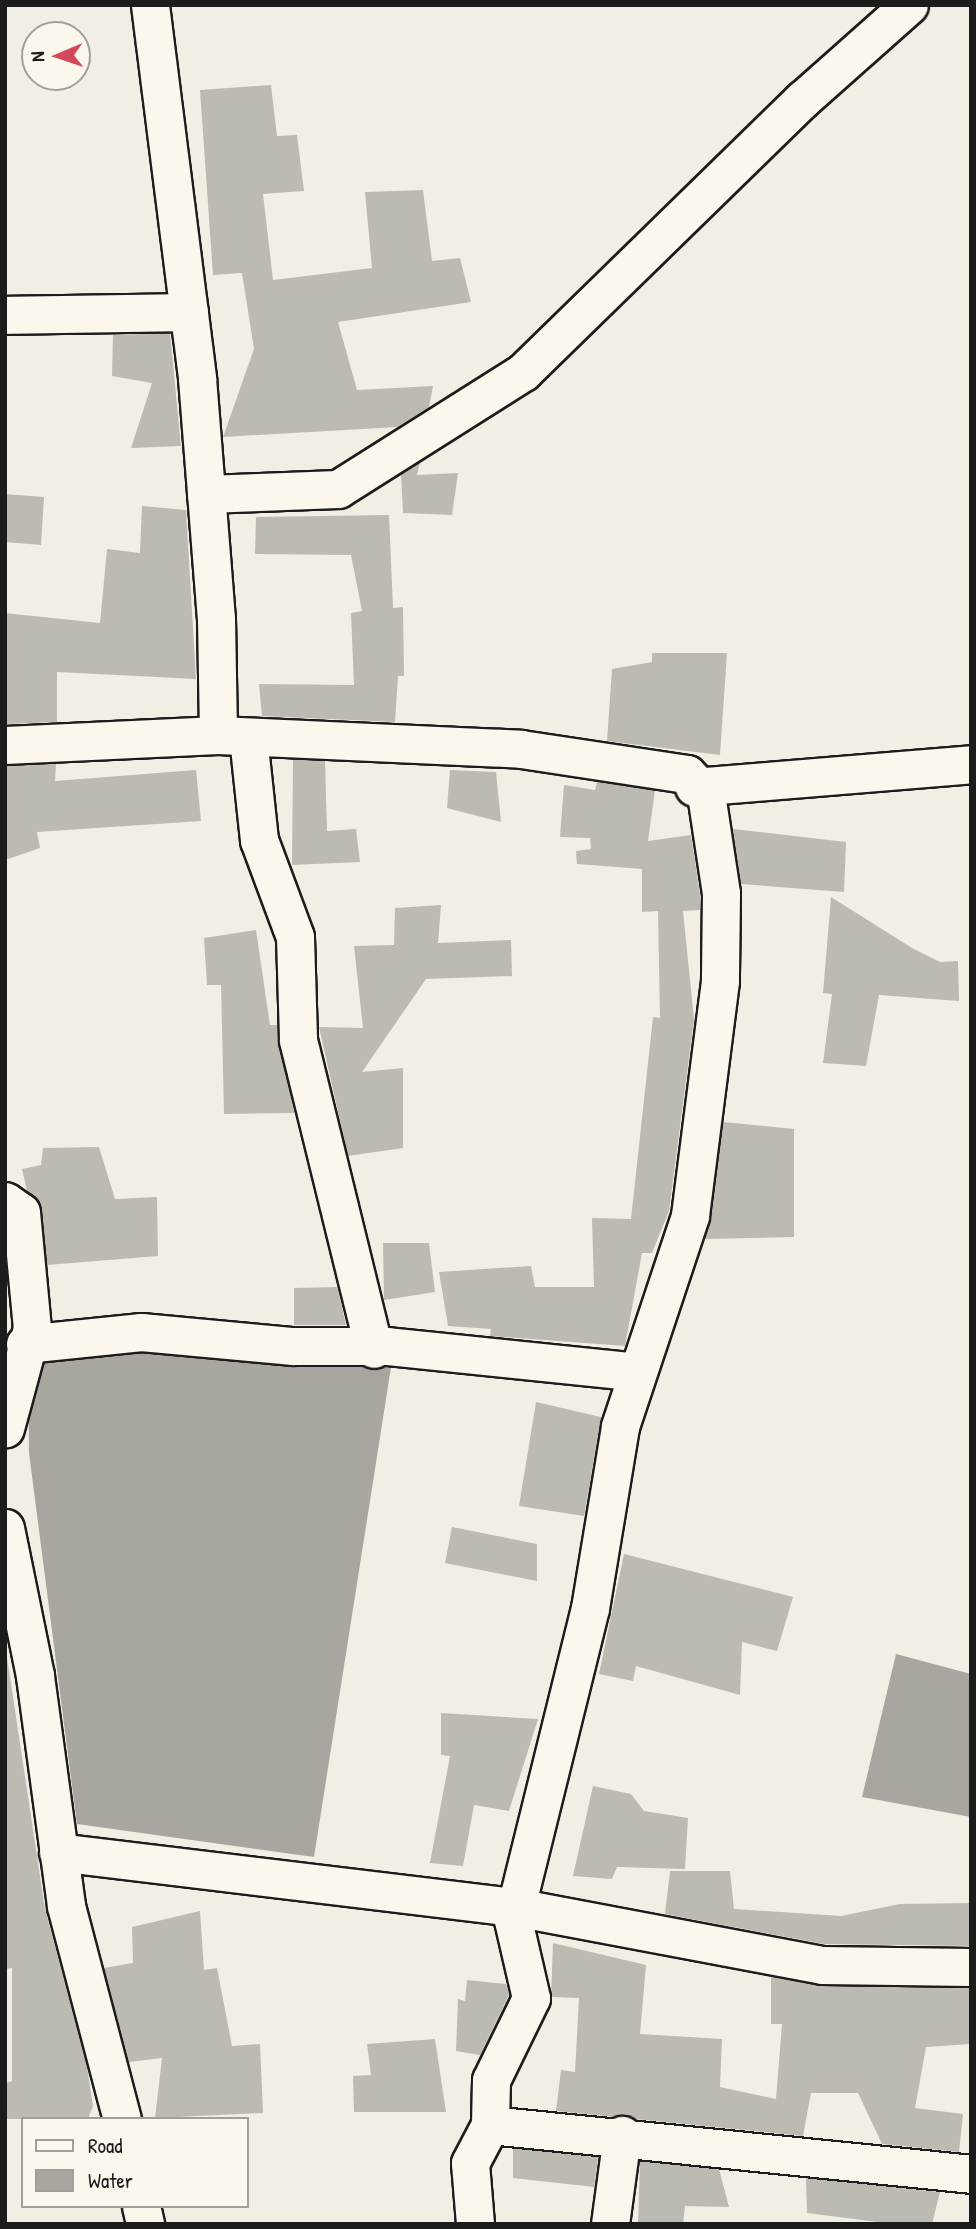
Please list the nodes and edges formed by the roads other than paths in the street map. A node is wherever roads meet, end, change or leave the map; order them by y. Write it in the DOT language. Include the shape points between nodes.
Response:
graph roads {
  1 [pos="150,5"];
  2 [pos="909,5"];
  3 [pos="189,312"];
  4 [pos="5,315"];
  5 [pos="206,494"];
  6 [pos="233,736"];
  7 [pos="5,745"];
  8 [pos="971,764"];
  9 [pos="694,787"];
  10 [pos="5,1201"];
  11 [pos="25,1344"];
  12 [pos="374,1349"];
  13 [pos="637,1372"];
  14 [pos="5,1429"];
  15 [pos="5,1528"];
  16 [pos="58,1852"];
  17 [pos="515,1907"];
  18 [pos="971,1967"];
  19 [pos="122,2117"];
  20 [pos="489,2125"];
  21 [pos="622,2135"];
  22 [pos="971,2174"];
  23 [pos="475,2224"];
  24 [pos="610,2224"];
  1 -- 3 [label="street"];
  2 -- 5 [label="street" via="802,100 523,372 338,489"];
  3 -- 4 [label="street"];
  3 -- 5 [label="street"];
  5 -- 6 [label="street"];
  6 -- 7 [label="street"];
  6 -- 9 [label="street" via="521,749 687,774"];
  6 -- 12 [label="street" via="259,840 295,937 298,1040"];
  8 -- 9 [label="street"];
  9 -- 13 [label="street" via="706,794 720,893 720,981 690,1216"];
  10 -- 11 [label="street" via="22,1212 32,1328"];
  11 -- 12 [label="street" via="141,1332"];
  11 -- 14 [label="street"];
  12 -- 13 [label="street"];
  13 -- 17 [label="street" via="602,1513 590,1608"];
  15 -- 16 [label="street" via="37,1688"];
  16 -- 17 [label="street"];
  16 -- 19 [label="street"];
  17 -- 18 [label="street" via="822,1965"];
  17 -- 20 [label="street" via="531,1998 491,2080"];
  20 -- 21 [label="street"];
  20 -- 23 [label="street" via="470,2163"];
  21 -- 22 [label="street"];
  21 -- 24 [label="street"];
}
